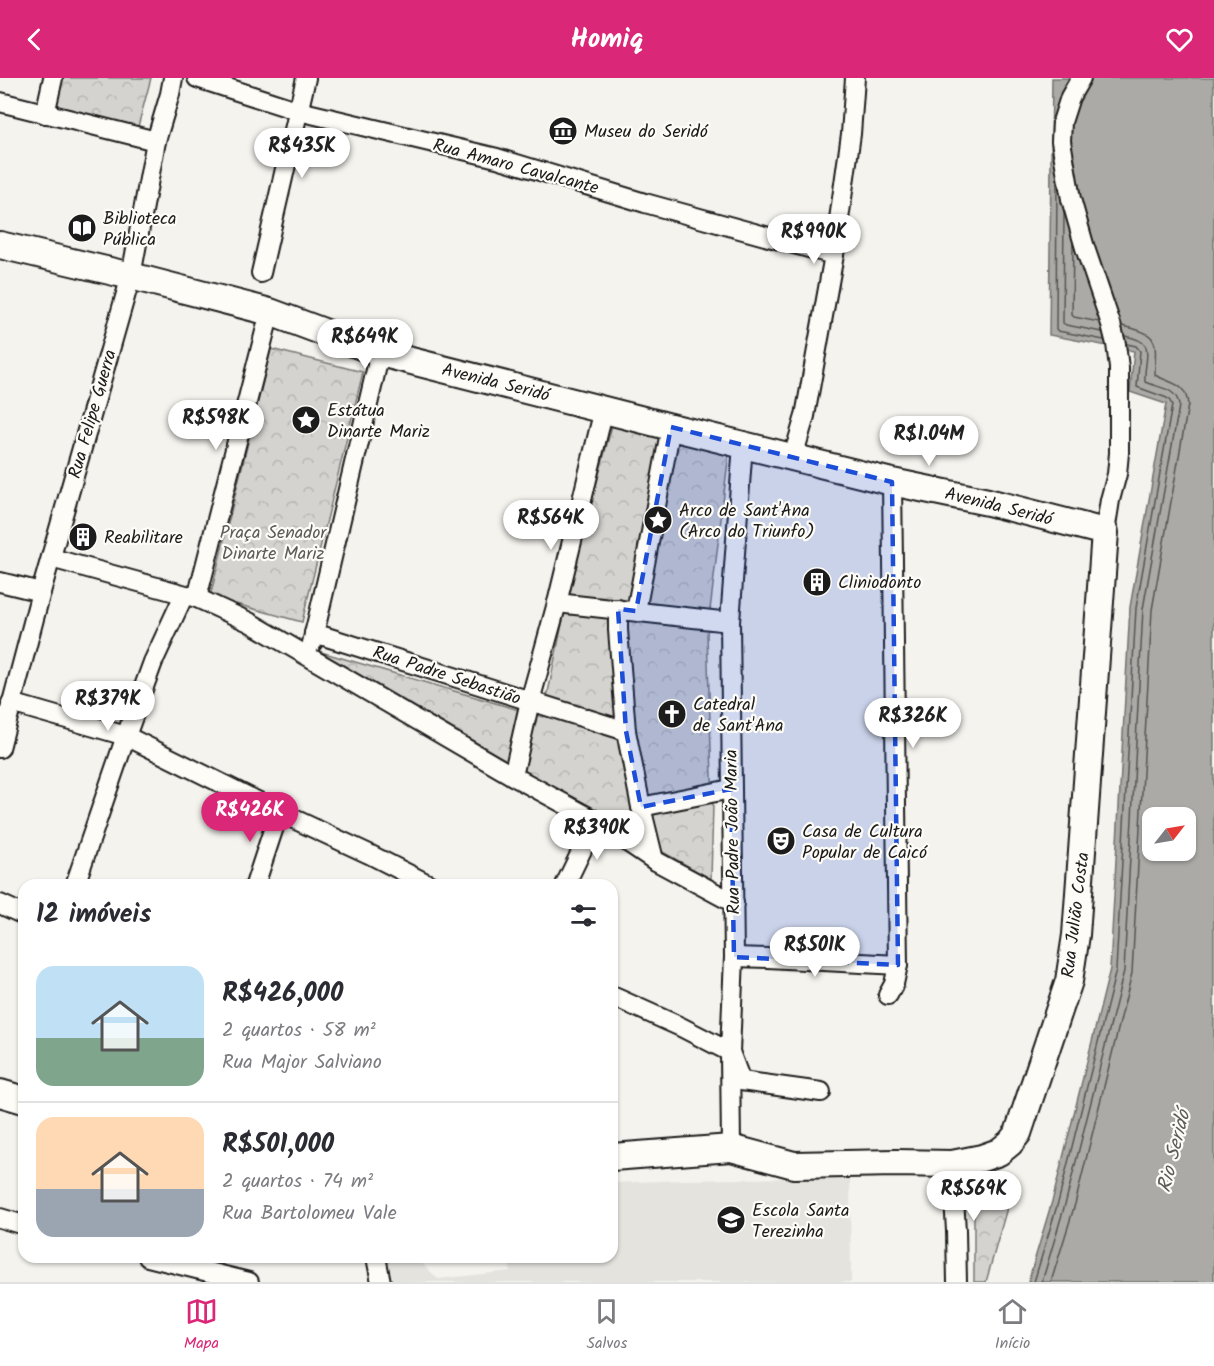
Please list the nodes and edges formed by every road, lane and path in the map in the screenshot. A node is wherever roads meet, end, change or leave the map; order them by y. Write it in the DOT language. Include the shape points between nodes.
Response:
graph roads {
  1 [pos="53,78"];
  2 [pos="173,78"];
  3 [pos="197,78"];
  4 [pos="306,78"];
  5 [pos="855,78"];
  6 [pos="1081,78"];
  7 [pos="0,102"];
  8 [pos="299,111"];
  9 [pos="45,114"];
  10 [pos="156,141"];
  11 [pos="0,245"];
  12 [pos="834,255"];
  13 [pos="261,273"];
  14 [pos="131,276"];
  15 [pos="270,312"];
  16 [pos="380,353"];
  17 [pos="604,409"];
  18 [pos="671,427"];
  19 [pos="743,444"];
  20 [pos="793,457"];
  21 [pos="892,487"];
  22 [pos="1105,532"];
  23 [pos="51,558"];
  24 [pos="0,582"];
  25 [pos="40,592"];
  26 [pos="190,597"];
  27 [pos="557,603"];
  28 [pos="627,610"];
  29 [pos="730,622"];
  30 [pos="314,633"];
  31 [pos="310,658"];
  32 [pos="530,701"];
  33 [pos="11,703"];
  34 [pos="626,731"];
  35 [pos="126,736"];
  36 [pos="0,748"];
  37 [pos="513,776"];
  38 [pos="731,789"];
  39 [pos="640,807"];
  40 [pos="279,812"];
  41 [pos="596,821"];
  42 [pos="654,860"];
  43 [pos="77,879"];
  44 [pos="257,879"];
  45 [pos="418,879"];
  46 [pos="568,879"];
  47 [pos="734,903"];
  48 [pos="0,904"];
  49 [pos="18,912"];
  50 [pos="734,957"];
  51 [pos="898,965"];
  52 [pos="888,995"];
  53 [pos="618,999"];
  54 [pos="730,1052"];
  55 [pos="821,1092"];
  56 [pos="0,1093"];
  57 [pos="18,1098"];
  58 [pos="731,1148"];
  59 [pos="618,1157"];
  60 [pos="952,1164"];
  61 [pos="0,1218"];
  62 [pos="18,1223"];
  63 [pos="172,1263"];
  64 [pos="377,1263"];
  65 [pos="249,1282"];
  66 [pos="381,1282"];
  67 [pos="957,1282"];
  1 -- 9 [label="street"];
  2 -- 10 [label="street, Rua Felipe Guerra"];
  3 -- 8 [label="street, Rua Amaro Cavalcante"];
  4 -- 8 [label="street"];
  5 -- 12 [label="street"];
  6 -- 22 [label="street" via="1062,122 1061,141 1071,200 1111,324 1119,368 1119,453"];
  7 -- 9 [label="street"];
  8 -- 12 [label="street, Rua Amaro Cavalcante" via="497,158"];
  8 -- 13 [label="street"];
  9 -- 10 [label="street"];
  10 -- 14 [label="street, Rua Felipe Guerra"];
  11 -- 14 [label="main road, Avenida Seridó"];
  12 -- 20 [label="street" via="805,416"];
  14 -- 15 [label="main road, Avenida Seridó"];
  14 -- 23 [label="street, Rua Felipe Guerra"];
  15 -- 16 [label="main road, Avenida Seridó"];
  15 -- 26 [label="street"];
  16 -- 17 [label="main road, Avenida Seridó"];
  16 -- 30 [label="street"];
  17 -- 18 [label="main road, Avenida Seridó"];
  17 -- 27 [label="street"];
  18 -- 19 [label="main road, Avenida Seridó"];
  18 -- 28 [label="street"];
  19 -- 20 [label="main road, Avenida Seridó"];
  19 -- 29 [label="street, Rua Padre João Maria"];
  20 -- 21 [label="main road, Avenida Seridó"];
  21 -- 22 [label="main road, Avenida Seridó" via="988,502"];
  21 -- 51 [label="street"];
  22 -- 60 [label="main road, Rua Julião Costa" via="1081,876 1069,981 1018,1133 999,1152"];
  23 -- 25 [label="street, Rua Felipe Guerra"];
  23 -- 26 [label="street"];
  24 -- 25 [label="street"];
  25 -- 33 [label="street, Rua Felipe Guerra"];
  26 -- 31 [label="street" via="249,622"];
  26 -- 35 [label="street" via="153,662"];
  27 -- 28 [label="street"];
  27 -- 32 [label="street"];
  28 -- 29 [label="street"];
  28 -- 34 [label="street" via="618,630"];
  29 -- 38 [label="street, Rua Padre João Maria"];
  30 -- 31 [label="street"];
  30 -- 32 [label="street, Rua Padre Sebastião"];
  31 -- 37 [label="street"];
  32 -- 34 [label="street"];
  32 -- 37 [label="street, Rua Padre Sebastião"];
  33 -- 35 [label="street"];
  33 -- 36 [label="street, Rua Felipe Guerra"];
  34 -- 39 [label="street"];
  35 -- 40 [label="street"];
  35 -- 43 [label="street"];
  37 -- 41 [label="street"];
  38 -- 39 [label="street"];
  38 -- 47 [label="street, Rua Padre João Maria"];
  39 -- 42 [label="street"];
  40 -- 44 [label="street"];
  40 -- 45 [label="street"];
  41 -- 42 [label="street"];
  41 -- 46 [label="street"];
  42 -- 47 [label="street"];
  47 -- 50 [label="street, Rua Padre João Maria"];
  48 -- 49 [label="street"];
  50 -- 51 [label="street"];
  50 -- 54 [label="street, Rua Padre João Maria"];
  51 -- 52 [label="street"];
  53 -- 54 [label="street"];
  54 -- 55 [label="street" via="741,1082"];
  54 -- 58 [label="street, Rua Padre João Maria"];
  56 -- 57 [label="main road"];
  58 -- 59 [label="main road, Rua Julião Costa"];
  58 -- 60 [label="main road, Rua Julião Costa" via="794,1165"];
  60 -- 67 [label="street"];
  61 -- 62 [label="street"];
  63 -- 65 [label="street"];
  64 -- 66 [label="street"];
}
